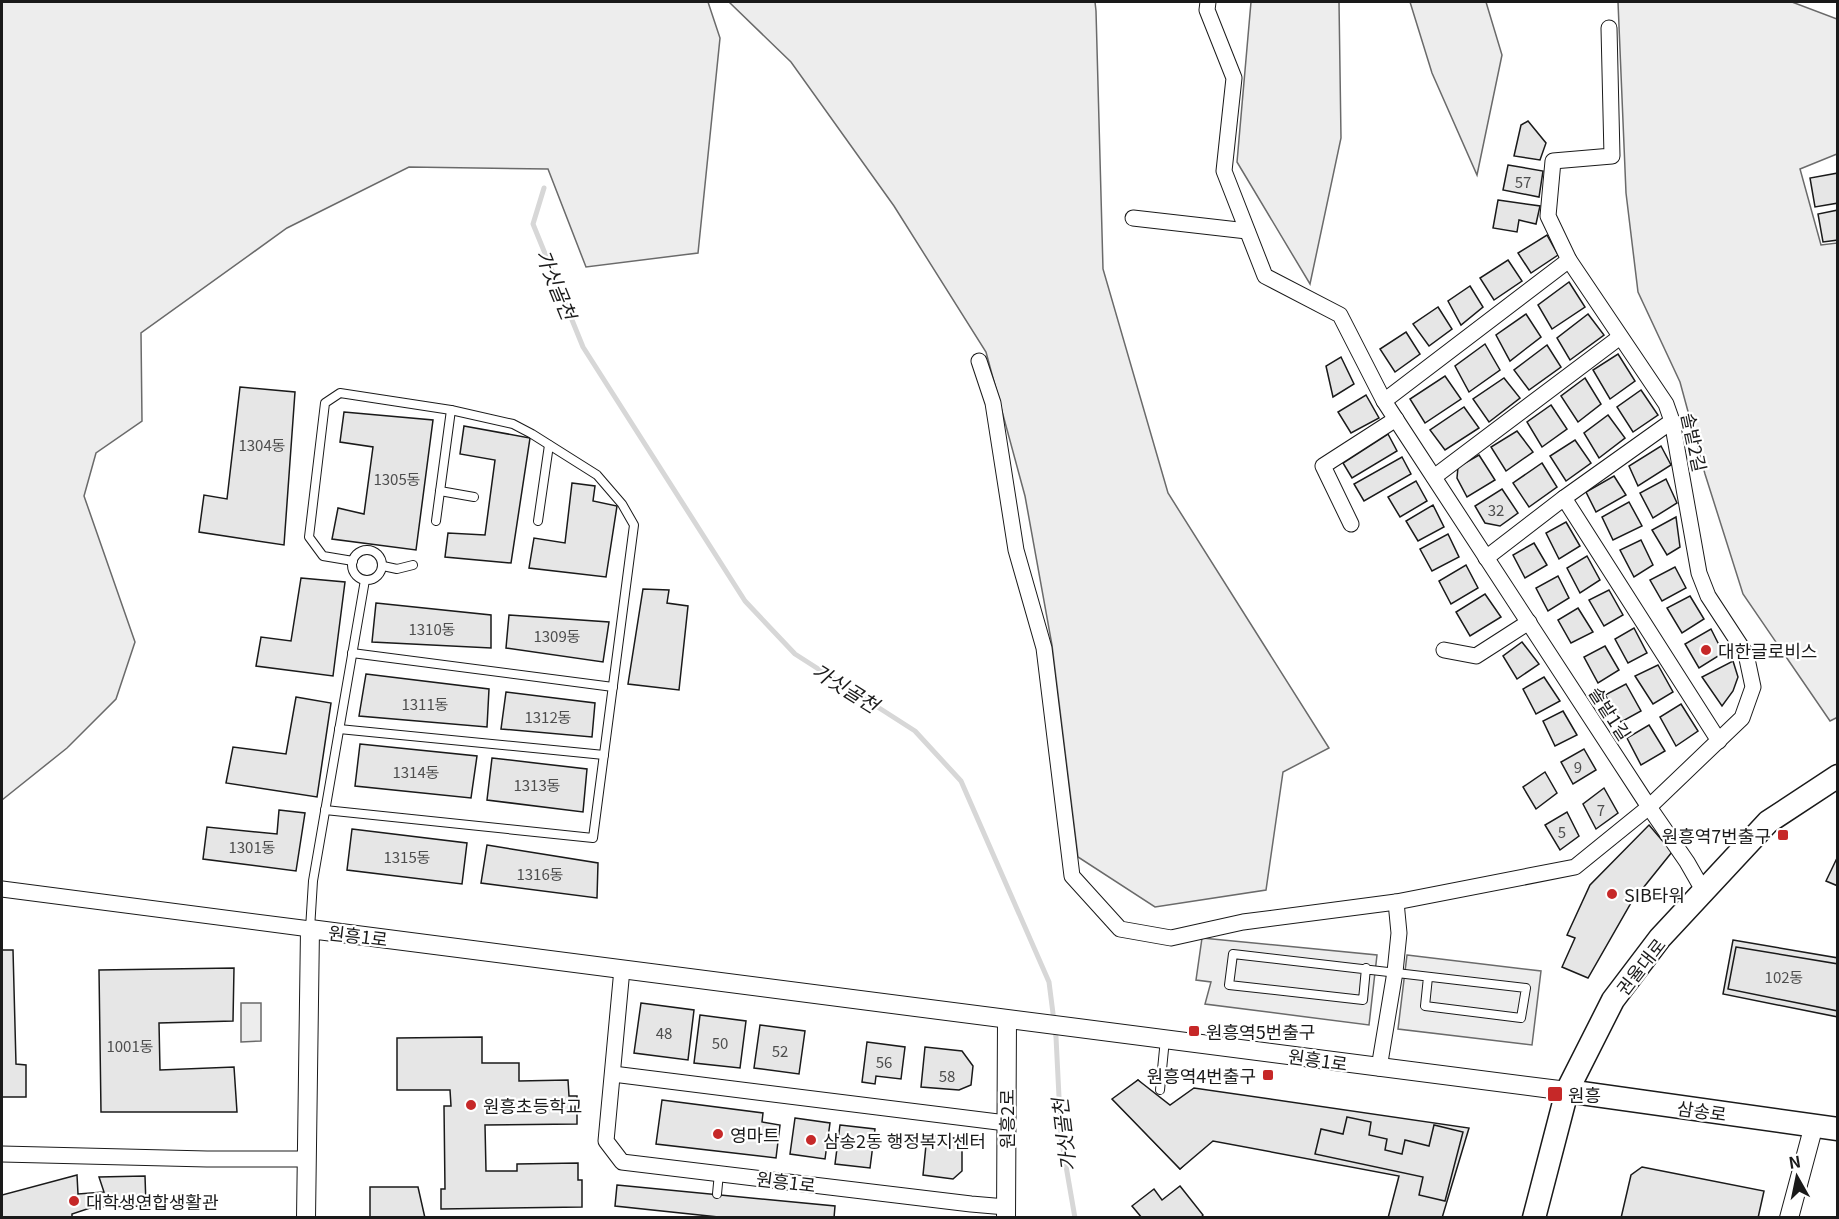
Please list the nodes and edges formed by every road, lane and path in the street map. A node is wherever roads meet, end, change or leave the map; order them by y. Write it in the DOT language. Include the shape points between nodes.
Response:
graph roads {
  1 [pos="1208,2"];
  2 [pos="1609,28"];
  3 [pos="1133,218"];
  4 [pos="1247,231"];
  5 [pos="1569,260"];
  6 [pos="1620,337"];
  7 [pos="979,361"];
  8 [pos="1384,401"];
  9 [pos="450,410"];
  10 [pos="1396,419"];
  11 [pos="1672,421"];
  12 [pos="549,445"];
  13 [pos="1434,477"];
  14 [pos="440,491"];
  15 [pos="474,497"];
  16 [pos="1564,498"];
  17 [pos="436,521"];
  18 [pos="538,521"];
  19 [pos="1351,525"];
  20 [pos="1486,558"];
  21 [pos="353,561"];
  22 [pos="413,565"];
  23 [pos="382,566"];
  24 [pos="365,580"];
  25 [pos="1529,622"];
  26 [pos="1444,650"];
  27 [pos="352,653"];
  28 [pos="613,687"];
  29 [pos="339,729"];
  30 [pos="1719,741"];
  31 [pos="604,755"];
  32 [pos="1838,776"];
  33 [pos="1649,807"];
  34 [pos="325,810"];
  35 [pos="2,889"];
  36 [pos="1703,890"];
  37 [pos="1396,902"];
  38 [pos="310,929"];
  39 [pos="1366,968"];
  40 [pos="622,969"];
  41 [pos="1395,972"];
  42 [pos="1428,977"];
  43 [pos="1007,1020"];
  44 [pos="1165,1039"];
  45 [pos="1379,1068"];
  46 [pos="613,1074"];
  47 [pos="1160,1090"];
  48 [pos="1567,1091"];
  49 [pos="1006,1123"];
  50 [pos="1814,1125"];
  51 [pos="1838,1129"];
  52 [pos="2,1154"];
  53 [pos="306,1159"];
  54 [pos="719,1173"];
  55 [pos="717,1194"];
  56 [pos="1006,1212"];
  57 [pos="306,1218"];
  58 [pos="1534,1218"];
  59 [pos="1789,1218"];
  1 -- 4 [label="street, 솔밭1길" via="1207,10 1234,78 1224,171"];
  2 -- 5 [label="street, 솔밭2길" via="1612,156 1553,160 1548,216"];
  3 -- 4 [label="street"];
  4 -- 8 [label="street, 솔밭1길" via="1265,276 1340,315"];
  5 -- 6 [label="street, 솔밭2길"];
  5 -- 8 [label="street"];
  6 -- 11 [label="street, 솔밭2길" via="1666,404"];
  6 -- 13 [label="street"];
  7 -- 37 [label="street, 솔밭2길" via="993,403 1016,550 1044,648 1072,876 1120,929 1171,938 1243,922"];
  8 -- 10 [label="street, 솔밭1길"];
  9 -- 12 [label="lane" via="513,424"];
  9 -- 14 [label="lane"];
  9 -- 21 [label="lane" via="340,393 325,403 309,537 323,556"];
  10 -- 13 [label="street, 솔밭1길"];
  10 -- 19 [label="street" via="1323,466"];
  11 -- 16 [label="street"];
  11 -- 30 [label="street, 솔밭2길" via="1700,573 1708,596 1746,654 1753,687 1742,718"];
  12 -- 18 [label="lane"];
  12 -- 28 [label="lane" via="597,475 634,525"];
  13 -- 20 [label="street, 솔밭1길"];
  14 -- 15 [label="lane"];
  14 -- 17 [label="lane"];
  16 -- 20 [label="street"];
  16 -- 30 [label="street"];
  20 -- 25 [label="street, 솔밭1길"];
  21 -- 23 [label="lane" via="367,549 380,556"];
  21 -- 24 [label="lane" via="353,571"];
  22 -- 23 [label="lane"];
  23 -- 24 [label="lane" via="375,578"];
  24 -- 27 [label="lane"];
  25 -- 26 [label="street" via="1476,656"];
  25 -- 33 [label="street, 솔밭1길"];
  27 -- 28 [label="lane"];
  27 -- 29 [label="lane"];
  28 -- 31 [label="lane"];
  29 -- 31 [label="lane"];
  29 -- 34 [label="lane"];
  30 -- 33 [label="street, 솔밭2길"];
  31 -- 34 [label="lane" via="593,838"];
  32 -- 36 [label="main road, 권율대로" via="1768,822"];
  33 -- 36 [label="street, 솔밭1길"];
  33 -- 37 [label="street, 솔밭2길" via="1575,867"];
  34 -- 38 [label="lane" via="313,881"];
  35 -- 38 [label="street"];
  36 -- 48 [label="main road, 권율대로" via="1613,1000"];
  37 -- 41 [label="street" via="1399,933"];
  38 -- 40 [label="street, 원흥1로"];
  38 -- 53 [label="street, 원흥1로"];
  39 -- 39 [label="lane" via="1233,954 1229,985 1363,1000"];
  39 -- 41 [label="lane"];
  40 -- 43 [label="street, 원흥1로"];
  40 -- 46 [label="street, 원흥1로"];
  41 -- 42 [label="lane"];
  41 -- 45 [label="street"];
  42 -- 42 [label="lane" via="1425,1006 1521,1018 1526,988"];
  43 -- 44 [label="street, 원흥1로"];
  43 -- 49 [label="street, 원흥2로"];
  44 -- 45 [label="street, 원흥1로"];
  44 -- 47 [label="lane"];
  45 -- 48 [label="street, 원흥1로"];
  46 -- 49 [label="street"];
  46 -- 54 [label="street, 원흥1로" via="606,1140 622,1162"];
  48 -- 50 [label="main road, 삼송로"];
  48 -- 58 [label="main road, 권율대로"];
  49 -- 56 [label="street, 원흥2로"];
  50 -- 51 [label="main road, 삼송로"];
  50 -- 59 [label="street"];
  52 -- 53 [label="street"];
  53 -- 57 [label="street, 원흥1로"];
  54 -- 55 [label="lane"];
  54 -- 56 [label="street, 원흥1로"];
}
